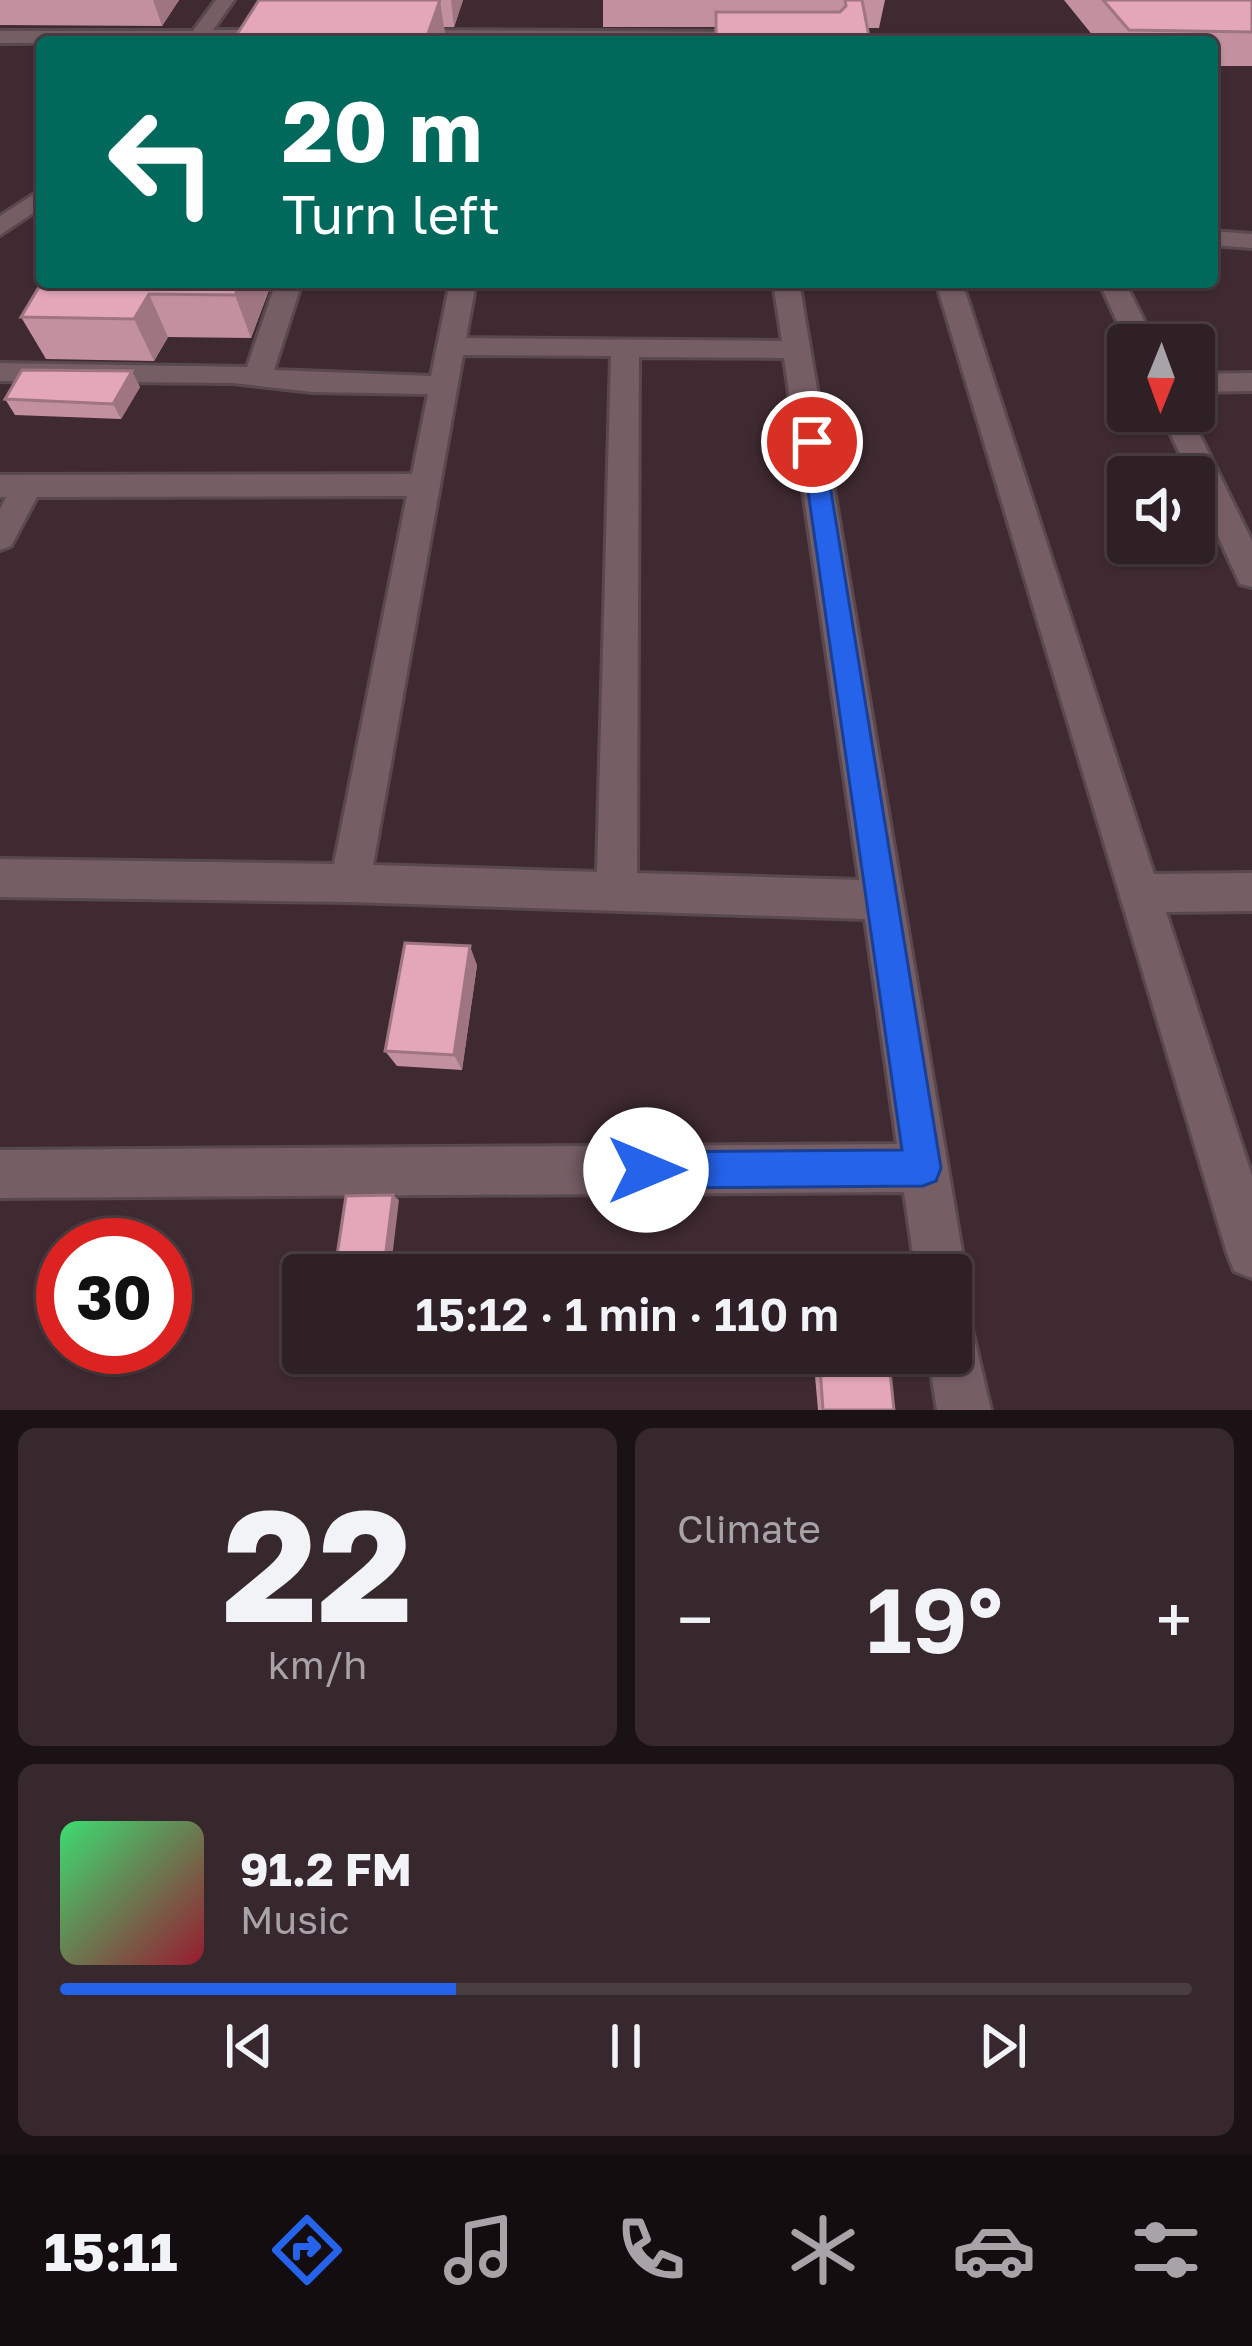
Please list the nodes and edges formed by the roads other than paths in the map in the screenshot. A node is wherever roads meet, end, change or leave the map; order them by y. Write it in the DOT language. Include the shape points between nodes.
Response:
graph roads {
  1 [pos="225,0"];
  2 [pos="258,18"];
  3 [pos="200,36"];
  4 [pos="243,36"];
  5 [pos="0,37"];
  6 [pos="36,37"];
  7 [pos="36,201"];
  8 [pos="0,228"];
  9 [pos="1218,238"];
  10 [pos="1252,241"];
  11 [pos="287,288"];
  12 [pos="462,288"];
  13 [pos="787,288"];
  14 [pos="951,288"];
  15 [pos="1115,288"];
  16 [pos="1132,324"];
  17 [pos="452,346"];
  18 [pos="625,349"];
  19 [pos="798,350"];
  20 [pos="0,372"];
  21 [pos="258,375"];
  22 [pos="1252,382"];
  23 [pos="1215,383"];
  24 [pos="445,385"];
  25 [pos="1184,432"];
  26 [pos="427,484"];
  27 [pos="14,486"];
  28 [pos="0,538"];
  29 [pos="1252,575"];
  30 [pos="0,878"];
  31 [pos="350,883"];
  32 [pos="617,892"];
  33 [pos="1137,892"];
  34 [pos="1252,892"];
  35 [pos="879,900"];
  36 [pos="923,1168"];
  37 [pos="0,1174"];
  38 [pos="1242,1192"];
  39 [pos="1252,1253"];
  40 [pos="937,1254"];
  41 [pos="958,1374"];
  42 [pos="964,1410"];
  1 -- 3 [label="street"];
  2 -- 4 [label="street"];
  5 -- 6 [label="street"];
  7 -- 8 [label="street"];
  9 -- 10 [label="street"];
  11 -- 21 [label="street"];
  12 -- 17 [label="street"];
  13 -- 19 [label="street"];
  14 -- 33 [label="street"];
  15 -- 16 [label="street"];
  17 -- 18 [label="street"];
  17 -- 24 [label="street"];
  18 -- 19 [label="street"];
  18 -- 32 [label="street"];
  19 -- 35 [label="street"];
  20 -- 21 [label="street"];
  21 -- 24 [label="street"];
  22 -- 23 [label="street"];
  24 -- 26 [label="street"];
  25 -- 29 [label="street"];
  26 -- 27 [label="street"];
  26 -- 31 [label="street"];
  27 -- 28 [label="street"];
  30 -- 31 [label="street"];
  31 -- 32 [label="street"];
  32 -- 35 [label="street"];
  33 -- 34 [label="street"];
  33 -- 38 [label="street"];
  35 -- 36 [label="street"];
  36 -- 37 [label="street"];
  36 -- 40 [label="street"];
  38 -- 39 [label="street"];
  41 -- 42 [label="street"];
}
